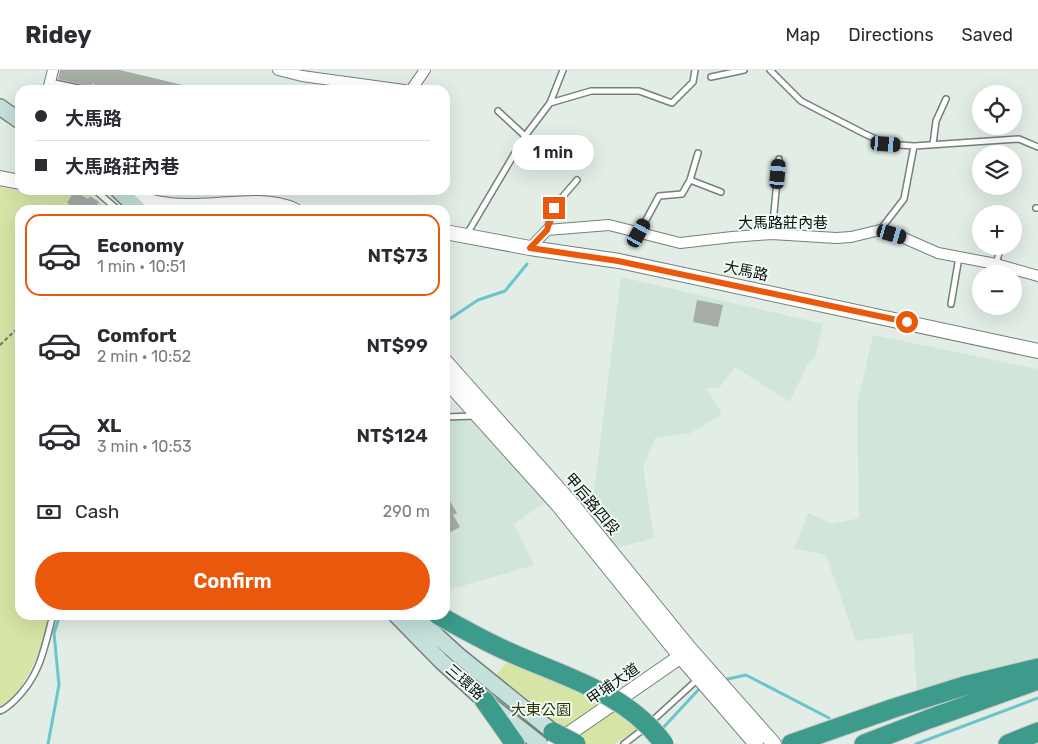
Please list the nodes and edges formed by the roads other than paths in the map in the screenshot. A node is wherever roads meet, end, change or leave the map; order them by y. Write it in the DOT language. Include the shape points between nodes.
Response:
graph roads {
  1 [pos="53,70"];
  2 [pos="278,70"];
  3 [pos="425,70"];
  4 [pos="563,70"];
  5 [pos="695,70"];
  6 [pos="744,70"];
  7 [pos="770,70"];
  8 [pos="711,77"];
  9 [pos="49,85"];
  10 [pos="368,85"];
  11 [pos="414,85"];
  12 [pos="946,99"];
  13 [pos="550,103"];
  14 [pos="0,108"];
  15 [pos="498,111"];
  16 [pos="15,118"];
  17 [pos="526,136"];
  18 [pos="933,144"];
  19 [pos="914,146"];
  20 [pos="1038,147"];
  21 [pos="698,153"];
  22 [pos="779,159"];
  23 [pos="0,178"];
  24 [pos="578,180"];
  25 [pos="690,180"];
  26 [pos="15,181"];
  27 [pos="721,192"];
  28 [pos="101,195"];
  29 [pos="126,195"];
  30 [pos="132,195"];
  31 [pos="112,205"];
  32 [pos="135,205"];
  33 [pos="162,205"];
  34 [pos="236,205"];
  35 [pos="275,205"];
  36 [pos="547,230"];
  37 [pos="880,230"];
  38 [pos="450,233"];
  39 [pos="639,233"];
  40 [pos="772,234"];
  41 [pos="465,236"];
  42 [pos="530,248"];
  43 [pos="998,255"];
  44 [pos="959,257"];
  45 [pos="996,264"];
  46 [pos="1038,276"];
  47 [pos="951,304"];
  48 [pos="1038,351"];
  49 [pos="450,366"];
  50 [pos="450,385"];
  51 [pos="478,416"];
  52 [pos="450,418"];
  53 [pos="52,620"];
  54 [pos="401,620"];
  55 [pos="420,620"];
  56 [pos="447,620"];
  57 [pos="685,653"];
  58 [pos="1038,668"];
  59 [pos="704,674"];
  60 [pos="1038,680"];
  61 [pos="717,690"];
  62 [pos="484,700"];
  63 [pos="0,710"];
  64 [pos="1038,732"];
  65 [pos="549,740"];
  66 [pos="515,744"];
  67 [pos="576,744"];
  68 [pos="624,744"];
  69 [pos="664,744"];
  70 [pos="756,744"];
  71 [pos="774,744"];
  72 [pos="792,744"];
  73 [pos="864,744"];
  74 [pos="1008,744"];
  1 -- 9 [label="street"];
  2 -- 10 [label="street"];
  3 -- 11 [label="street"];
  4 -- 13 [label="lane"];
  5 -- 13 [label="lane" via="694,82 672,102 640,91 591,91"];
  6 -- 8 [label="lane"];
  7 -- 19 [label="lane" via="810,106 886,144"];
  12 -- 18 [label="lane" via="936,122"];
  13 -- 17 [label="lane"];
  14 -- 16 [label="main road"];
  15 -- 17 [label="lane"];
  17 -- 41 [label="lane"];
  18 -- 19 [label="lane"];
  18 -- 20 [label="lane" via="1019,139"];
  19 -- 37 [label="lane" via="904,199"];
  21 -- 25 [label="lane"];
  22 -- 40 [label="lane"];
  23 -- 26 [label="street"];
  24 -- 36 [label="lane" via="554,208"];
  25 -- 27 [label="lane"];
  25 -- 39 [label="lane" via="682,194 659,196"];
  28 -- 31 [label="lane"];
  29 -- 32 [label="main road"];
  30 -- 33 [label="street"];
  34 -- 35 [label="street"];
  36 -- 39 [label="street, 大馬路莊內巷" via="609,226"];
  36 -- 42 [label="street"];
  37 -- 40 [label="street, 大馬路莊內巷" via="836,238"];
  37 -- 44 [label="street" via="938,253"];
  38 -- 41 [label="street, 大馬路"];
  39 -- 40 [label="street, 大馬路莊內巷" via="680,244"];
  41 -- 42 [label="street, 大馬路"];
  42 -- 48 [label="street, 大馬路" via="618,261"];
  43 -- 45 [label="lane"];
  44 -- 45 [label="street"];
  44 -- 47 [label="lane"];
  45 -- 46 [label="street"];
  49 -- 57 [label="street, 甲后路四段" via="572,504"];
  50 -- 51 [label="street, 甲后路四段"];
  51 -- 52 [label="lane"];
  51 -- 57 [label="street, 甲后路四段"];
  53 -- 63 [label="lane" via="34,678 12,703"];
  54 -- 62 [label="main road, 三環路"];
  55 -- 65 [label="main road, 三環路"];
  56 -- 69 [label="highway, bridge" via="616,700 638,716"];
  57 -- 59 [label="street, 甲后路四段"];
  57 -- 65 [label="street, 甲埔大道"];
  58 -- 72 [label="highway" via="964,686"];
  59 -- 61 [label="street, 甲后路四段"];
  59 -- 68 [label="lane"];
  60 -- 73 [label="highway"];
  61 -- 70 [label="street"];
  61 -- 71 [label="street"];
  62 -- 65 [label="main road, 三環路"];
  62 -- 66 [label="highway"];
  64 -- 74 [label="highway"];
  65 -- 67 [label="highway, bridge"];
}
